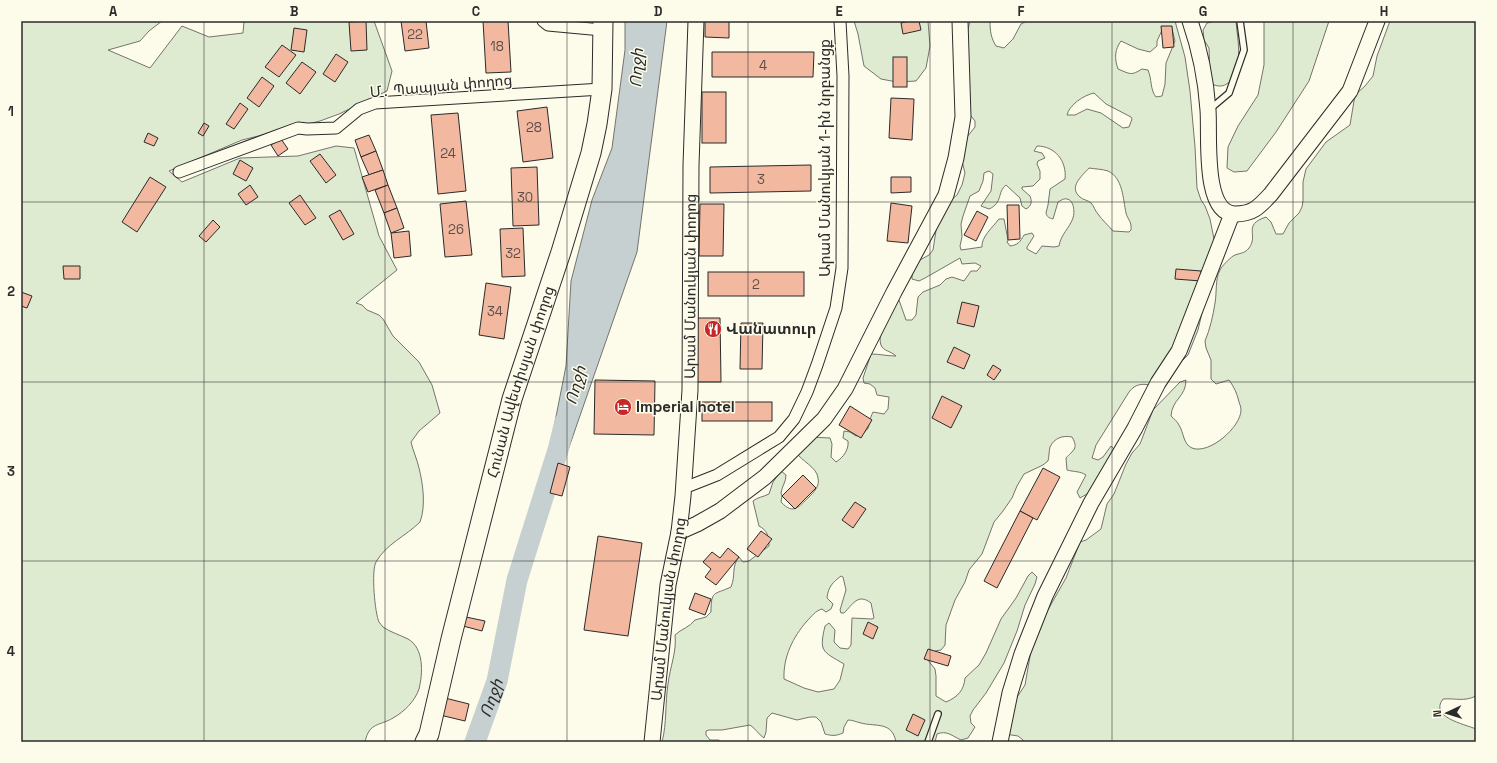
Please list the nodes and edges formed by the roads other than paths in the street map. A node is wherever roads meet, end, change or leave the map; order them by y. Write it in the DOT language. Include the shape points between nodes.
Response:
graph roads {
  1 [pos="543,21"];
  2 [pos="696,21"];
  3 [pos="840,21"];
  4 [pos="960,21"];
  5 [pos="1190,21"];
  6 [pos="1240,21"];
  7 [pos="1377,21"];
  8 [pos="603,26"];
  9 [pos="602,89"];
  10 [pos="1208,110"];
  11 [pos="179,172"];
  12 [pos="1232,214"];
  13 [pos="684,488"];
  14 [pos="679,532"];
  15 [pos="938,714"];
  16 [pos="425,742"];
  17 [pos="652,742"];
  18 [pos="928,742"];
  19 [pos="1000,742"];
  1 -- 8 [label="street" via="548,25"];
  2 -- 13 [label="street, Արամ Մանուկյան փողոց" via="691,165 690,390"];
  3 -- 13 [label="street, Արամ Մանուկյան 1-ին նրբանցք" via="843,76 842,268 836,308 817,365 794,419 779,437 717,475"];
  4 -- 14 [label="street" via="963,118 946,195 845,389 824,419 765,477 720,511"];
  5 -- 10 [label="street" via="1202,64"];
  6 -- 10 [label="lane" via="1244,50 1242,57 1229,93"];
  7 -- 12 [label="street" via="1350,91 1271,194 1251,212"];
  8 -- 9 [label="highway, Հունան Ավետիսյան փողոց"];
  9 -- 11 [label="street, Մ․ Պապյան փողոց" via="375,103 359,109 336,128 298,128"];
  9 -- 16 [label="highway, Հունան Ավետիսյան փողոց" via="591,153 512,399"];
  10 -- 12 [label="street" via="1210,177 1220,207"];
  12 -- 19 [label="street" via="1179,351 1158,383 1091,503 1045,596 1022,654 1010,693"];
  13 -- 14 [label="street, Արամ Մանուկյան փողոց"];
  14 -- 17 [label="street, Արամ Մանուկյան փողոց" via="668,585"];
  15 -- 18 [label="lane"];
}
